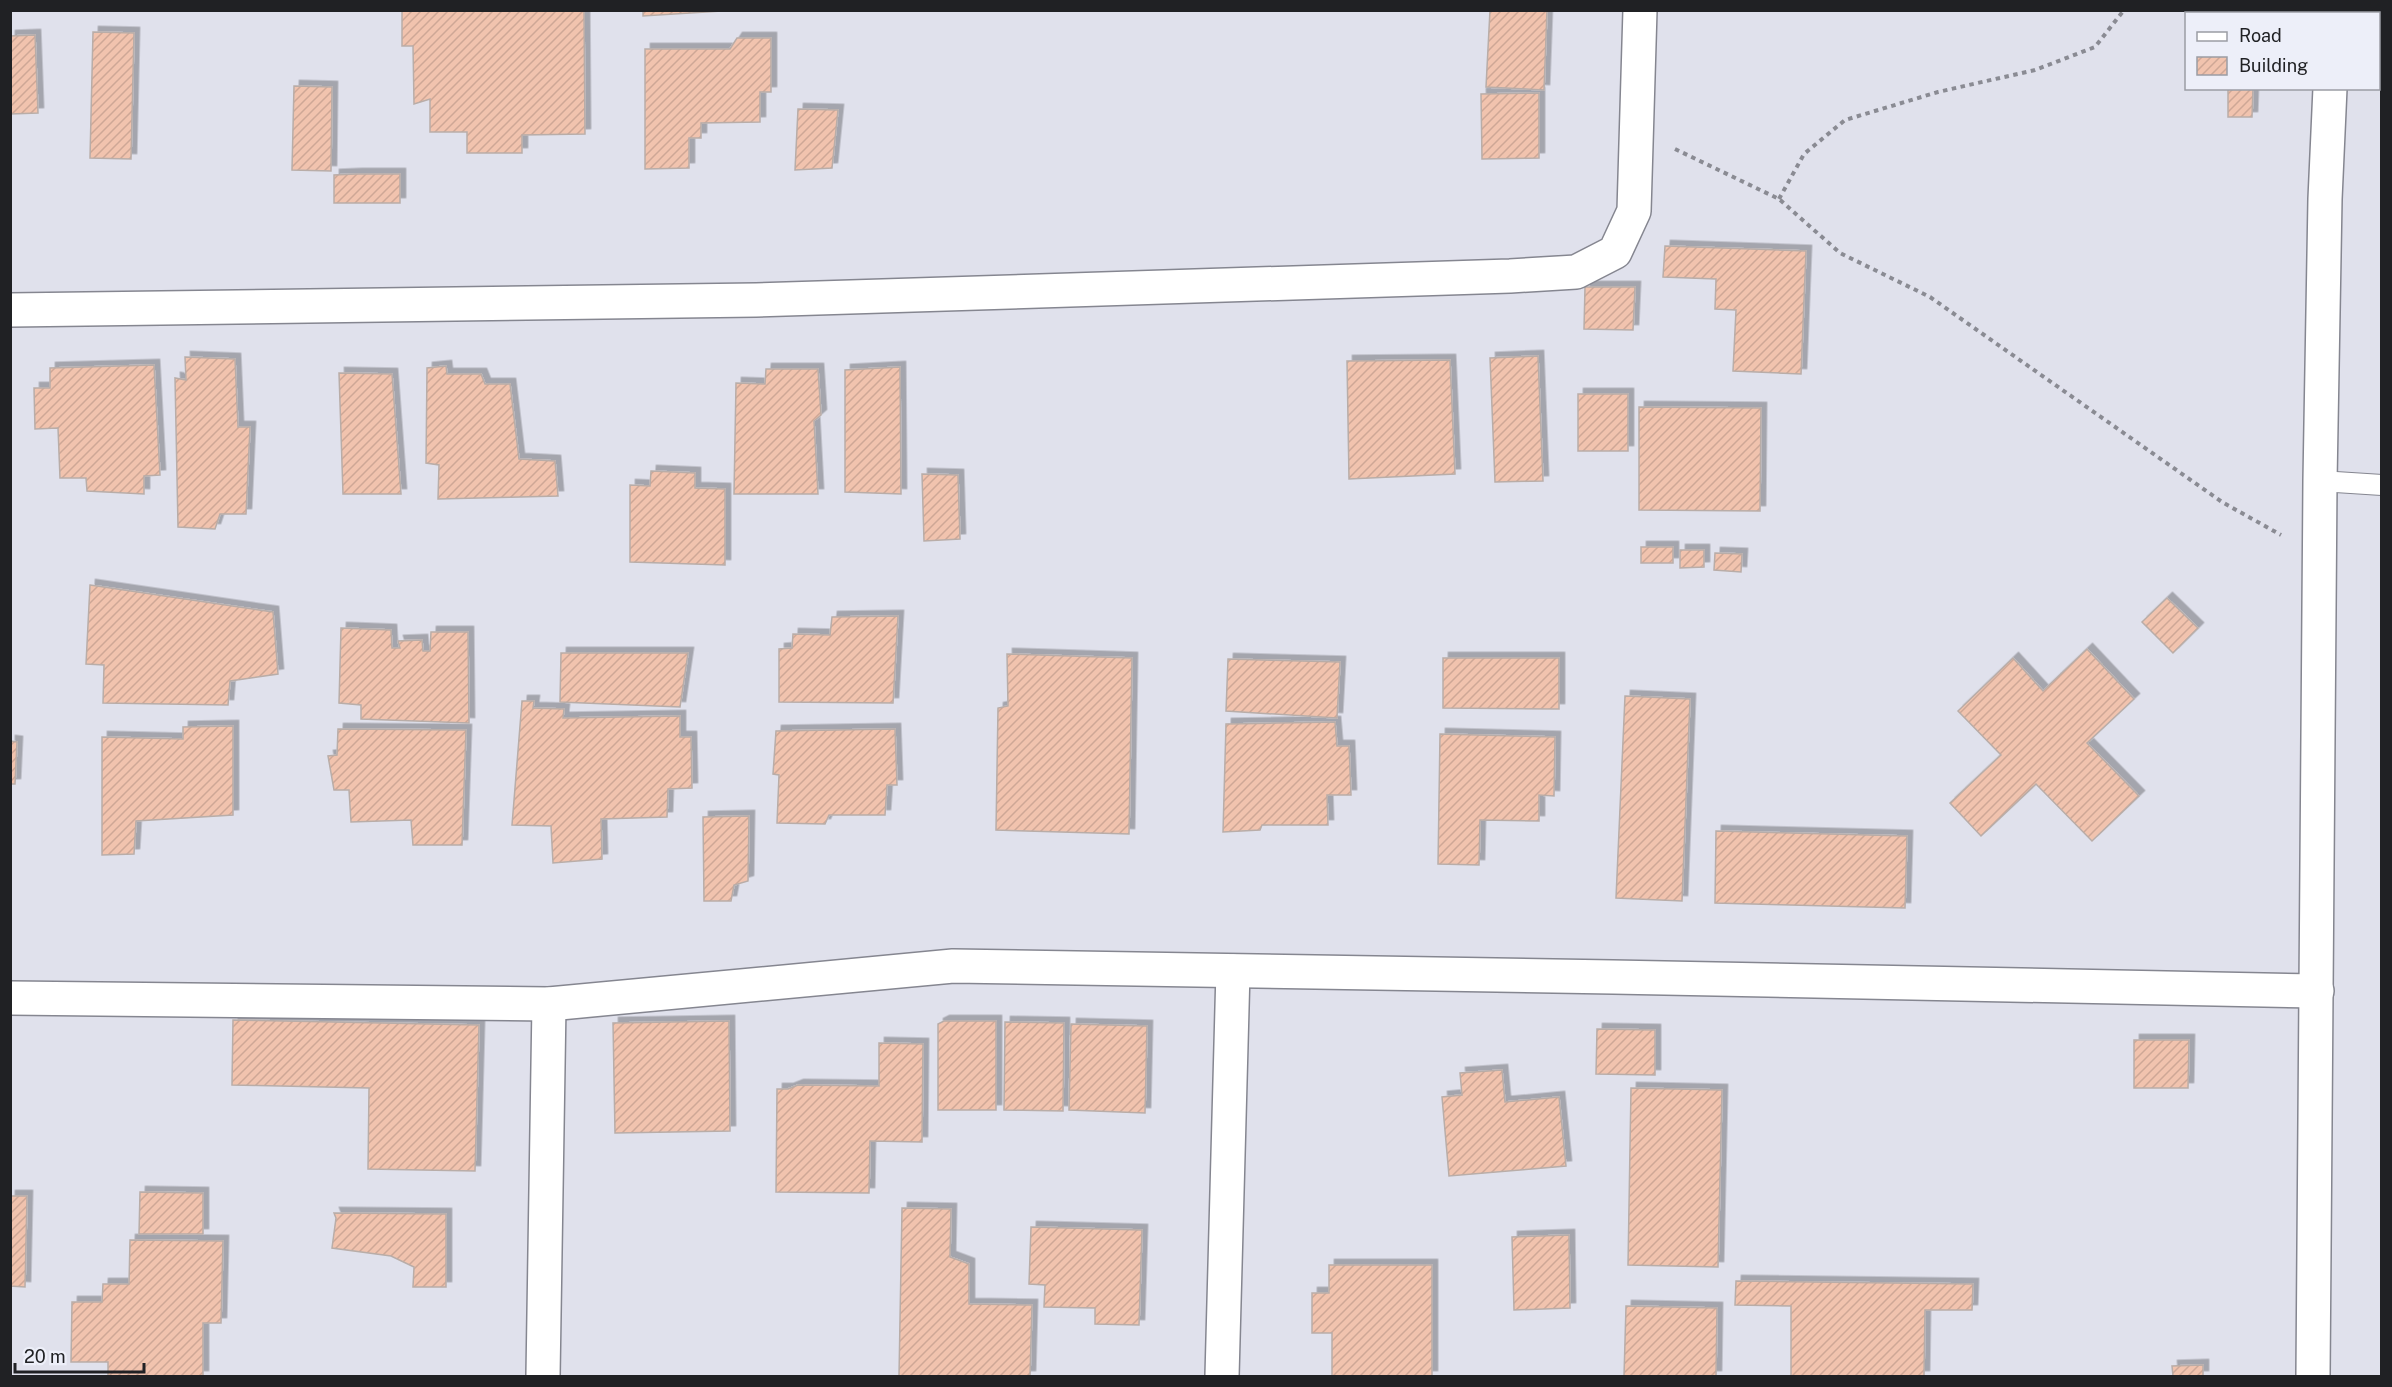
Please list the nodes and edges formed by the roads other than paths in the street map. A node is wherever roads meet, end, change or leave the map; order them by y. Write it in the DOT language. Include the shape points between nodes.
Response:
graph roads {
  1 [pos="1640,10"];
  2 [pos="2330,90"];
  3 [pos="10,310"];
  4 [pos="2320,482"];
  5 [pos="2382,485"];
  6 [pos="1233,971"];
  7 [pos="2317,991"];
  8 [pos="10,998"];
  9 [pos="549,1004"];
  10 [pos="543,1377"];
  11 [pos="1222,1377"];
  12 [pos="2313,1377"];
  1 -- 3 [label="street" via="1634,211 1615,252 1576,272 756,300"];
  2 -- 4 [label="street"];
  4 -- 5 [label="lane"];
  4 -- 7 [label="street"];
  6 -- 7 [label="street"];
  6 -- 9 [label="street" via="953,966"];
  6 -- 11 [label="street"];
  7 -- 12 [label="street"];
  8 -- 9 [label="street"];
  9 -- 10 [label="street"];
}
